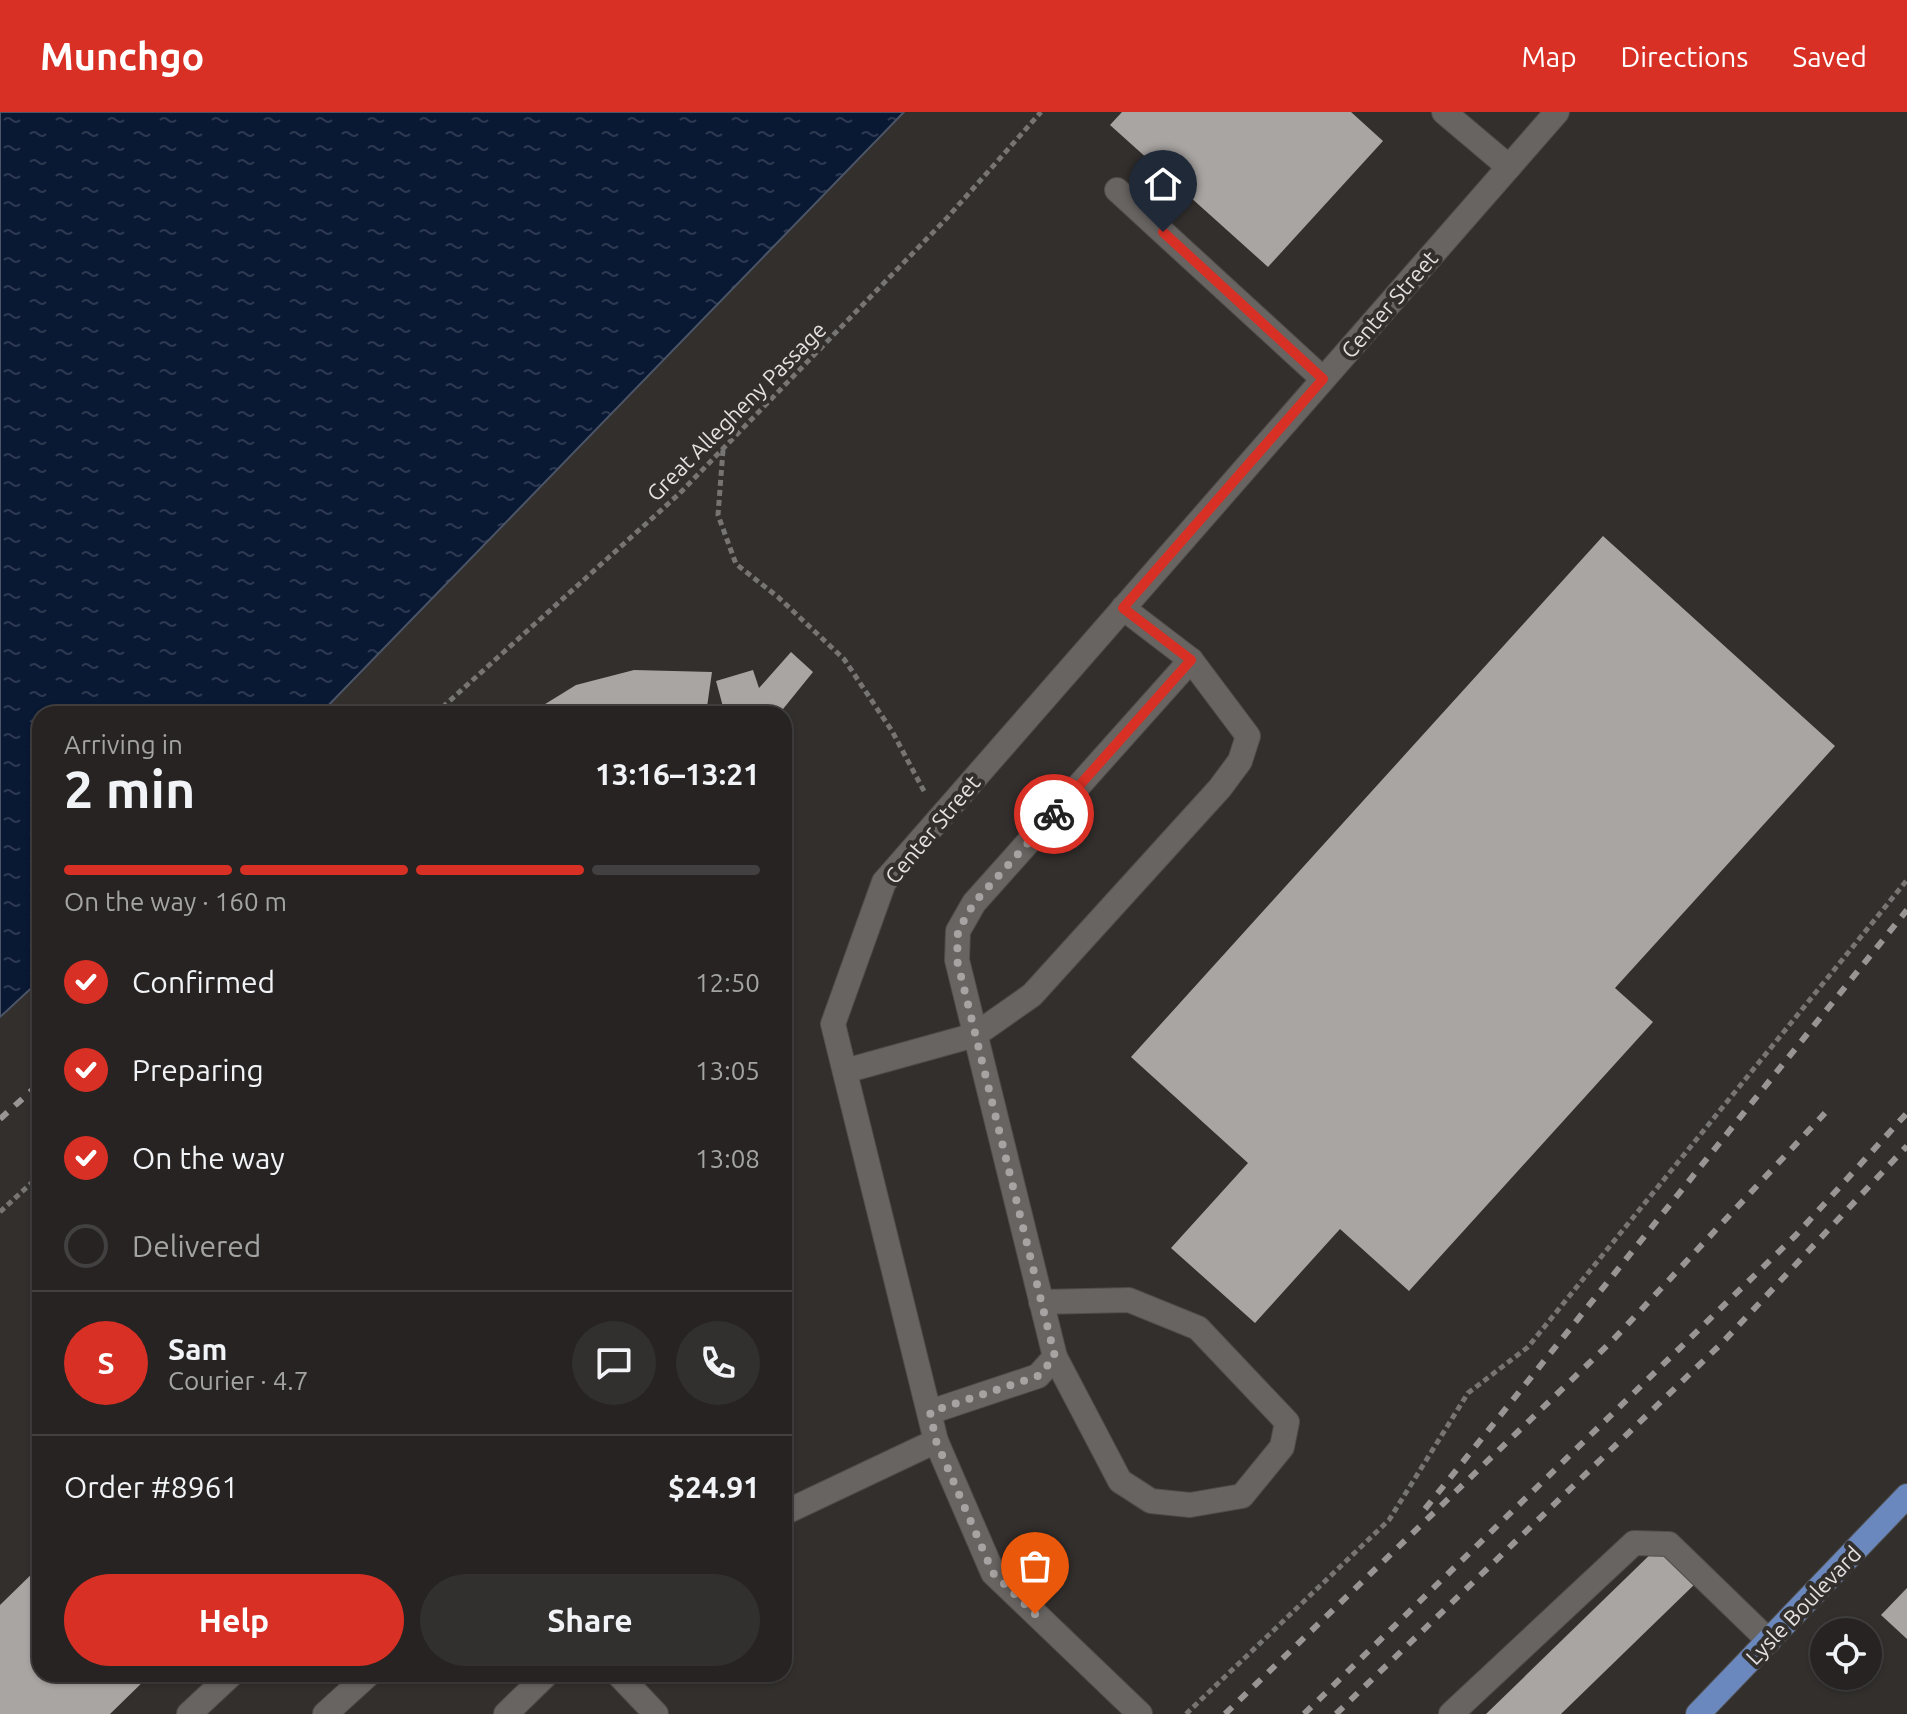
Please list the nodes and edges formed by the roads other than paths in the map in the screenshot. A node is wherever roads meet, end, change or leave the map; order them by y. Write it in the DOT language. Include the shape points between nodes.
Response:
graph roads {
  1 [pos="1444,112"];
  2 [pos="1557,112"];
  3 [pos="1509,167"];
  4 [pos="1117,190"];
  5 [pos="1323,379"];
  6 [pos="1123,608"];
  7 [pos="1191,660"];
  8 [pos="975,1035"];
  9 [pos="845,1071"];
  10 [pos="1041,1302"];
  11 [pos="1055,1357"];
  12 [pos="930,1412"];
  13 [pos="936,1441"];
  14 [pos="1907,1496"];
  15 [pos="792,1509"];
  16 [pos="1769,1641"];
  17 [pos="223,1682"];
  18 [pos="360,1682"];
  19 [pos="539,1682"];
  20 [pos="626,1682"];
  21 [pos="189,1714"];
  22 [pos="325,1714"];
  23 [pos="506,1714"];
  24 [pos="656,1714"];
  25 [pos="1140,1714"];
  26 [pos="1451,1714"];
  27 [pos="1698,1714"];
  1 -- 3 [label="street"];
  2 -- 3 [label="street, Center Street"];
  3 -- 5 [label="street, Center Street"];
  4 -- 5 [label="street"];
  5 -- 6 [label="street, Center Street"];
  6 -- 7 [label="street"];
  6 -- 9 [label="street, Center Street" via="884,882 833,1024"];
  7 -- 8 [label="street" via="974,903 958,931 957,960"];
  7 -- 8 [label="street" via="1248,736 1240,761 1032,995"];
  8 -- 9 [label="street"];
  8 -- 10 [label="street"];
  9 -- 12 [label="street, Center Street"];
  10 -- 11 [label="street"];
  10 -- 11 [label="street" via="1129,1300 1198,1328 1287,1422 1282,1447 1242,1496 1190,1505 1151,1501 1120,1481"];
  11 -- 12 [label="street" via="1038,1376"];
  12 -- 13 [label="street, Center Street"];
  13 -- 15 [label="street"];
  13 -- 25 [label="street, Center Street" via="993,1573"];
  14 -- 16 [label="main road, Lysle Boulevard"];
  16 -- 26 [label="street" via="1669,1544 1634,1543"];
  16 -- 27 [label="main road, Lysle Boulevard"];
  17 -- 21 [label="street"];
  18 -- 22 [label="street"];
  19 -- 23 [label="street"];
  20 -- 24 [label="street"];
}
